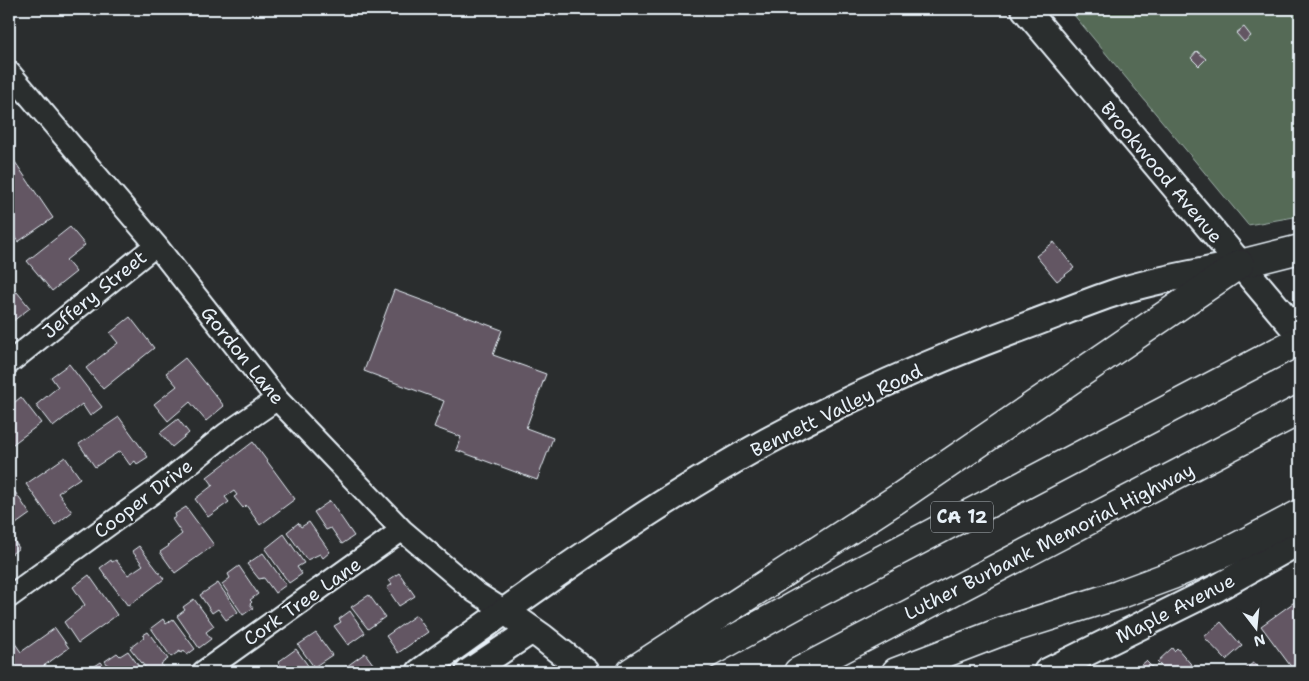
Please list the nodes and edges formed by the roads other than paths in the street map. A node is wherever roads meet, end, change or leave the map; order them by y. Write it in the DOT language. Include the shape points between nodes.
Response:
graph roads {
  1 [pos="1025,9"];
  2 [pos="9,72"];
  3 [pos="156,245"];
  4 [pos="1300,249"];
  5 [pos="1240,264"];
  6 [pos="1300,335"];
  7 [pos="1300,340"];
  8 [pos="9,363"];
  9 [pos="277,399"];
  10 [pos="1291,415"];
  11 [pos="1300,514"];
  12 [pos="402,530"];
  13 [pos="1300,541"];
  14 [pos="9,597"];
  15 [pos="505,611"];
  16 [pos="532,630"];
  17 [pos="652,668"];
  18 [pos="203,672"];
  19 [pos="420,672"];
  20 [pos="469,672"];
  21 [pos="586,672"];
  22 [pos="798,672"];
  23 [pos="896,672"];
  24 [pos="1047,672"];
  1 -- 5 [label="street, Brookwood Avenue"];
  2 -- 3 [label="street, Gordon Lane"];
  3 -- 8 [label="street, Jeffery Street"];
  3 -- 9 [label="street, Gordon Lane"];
  4 -- 5 [label="main road, Bennett Valley Road"];
  5 -- 6 [label="street, Brookwood Avenue"];
  5 -- 15 [label="street, Bennett Valley Road" via="1118,292 964,349 874,387 727,464 624,529"];
  5 -- 17 [label="main road"];
  7 -- 17 [label="main road, CA 12" via="803,601"];
  9 -- 12 [label="street, Gordon Lane"];
  9 -- 14 [label="street, Cooper Drive"];
  10 -- 22 [label="main road, Luther Burbank Memorial Highway"];
  11 -- 23 [label="main road" via="1234,549 1172,575 1003,631"];
  12 -- 15 [label="street, Gordon Lane" via="475,592"];
  12 -- 18 [label="street, Cork Tree Lane"];
  13 -- 24 [label="street, Maple Avenue" via="1217,588"];
  15 -- 16 [label="street"];
  15 -- 19 [label="street, Bennett Valley Road"];
  16 -- 20 [label="street"];
  16 -- 21 [label="street"];
}
